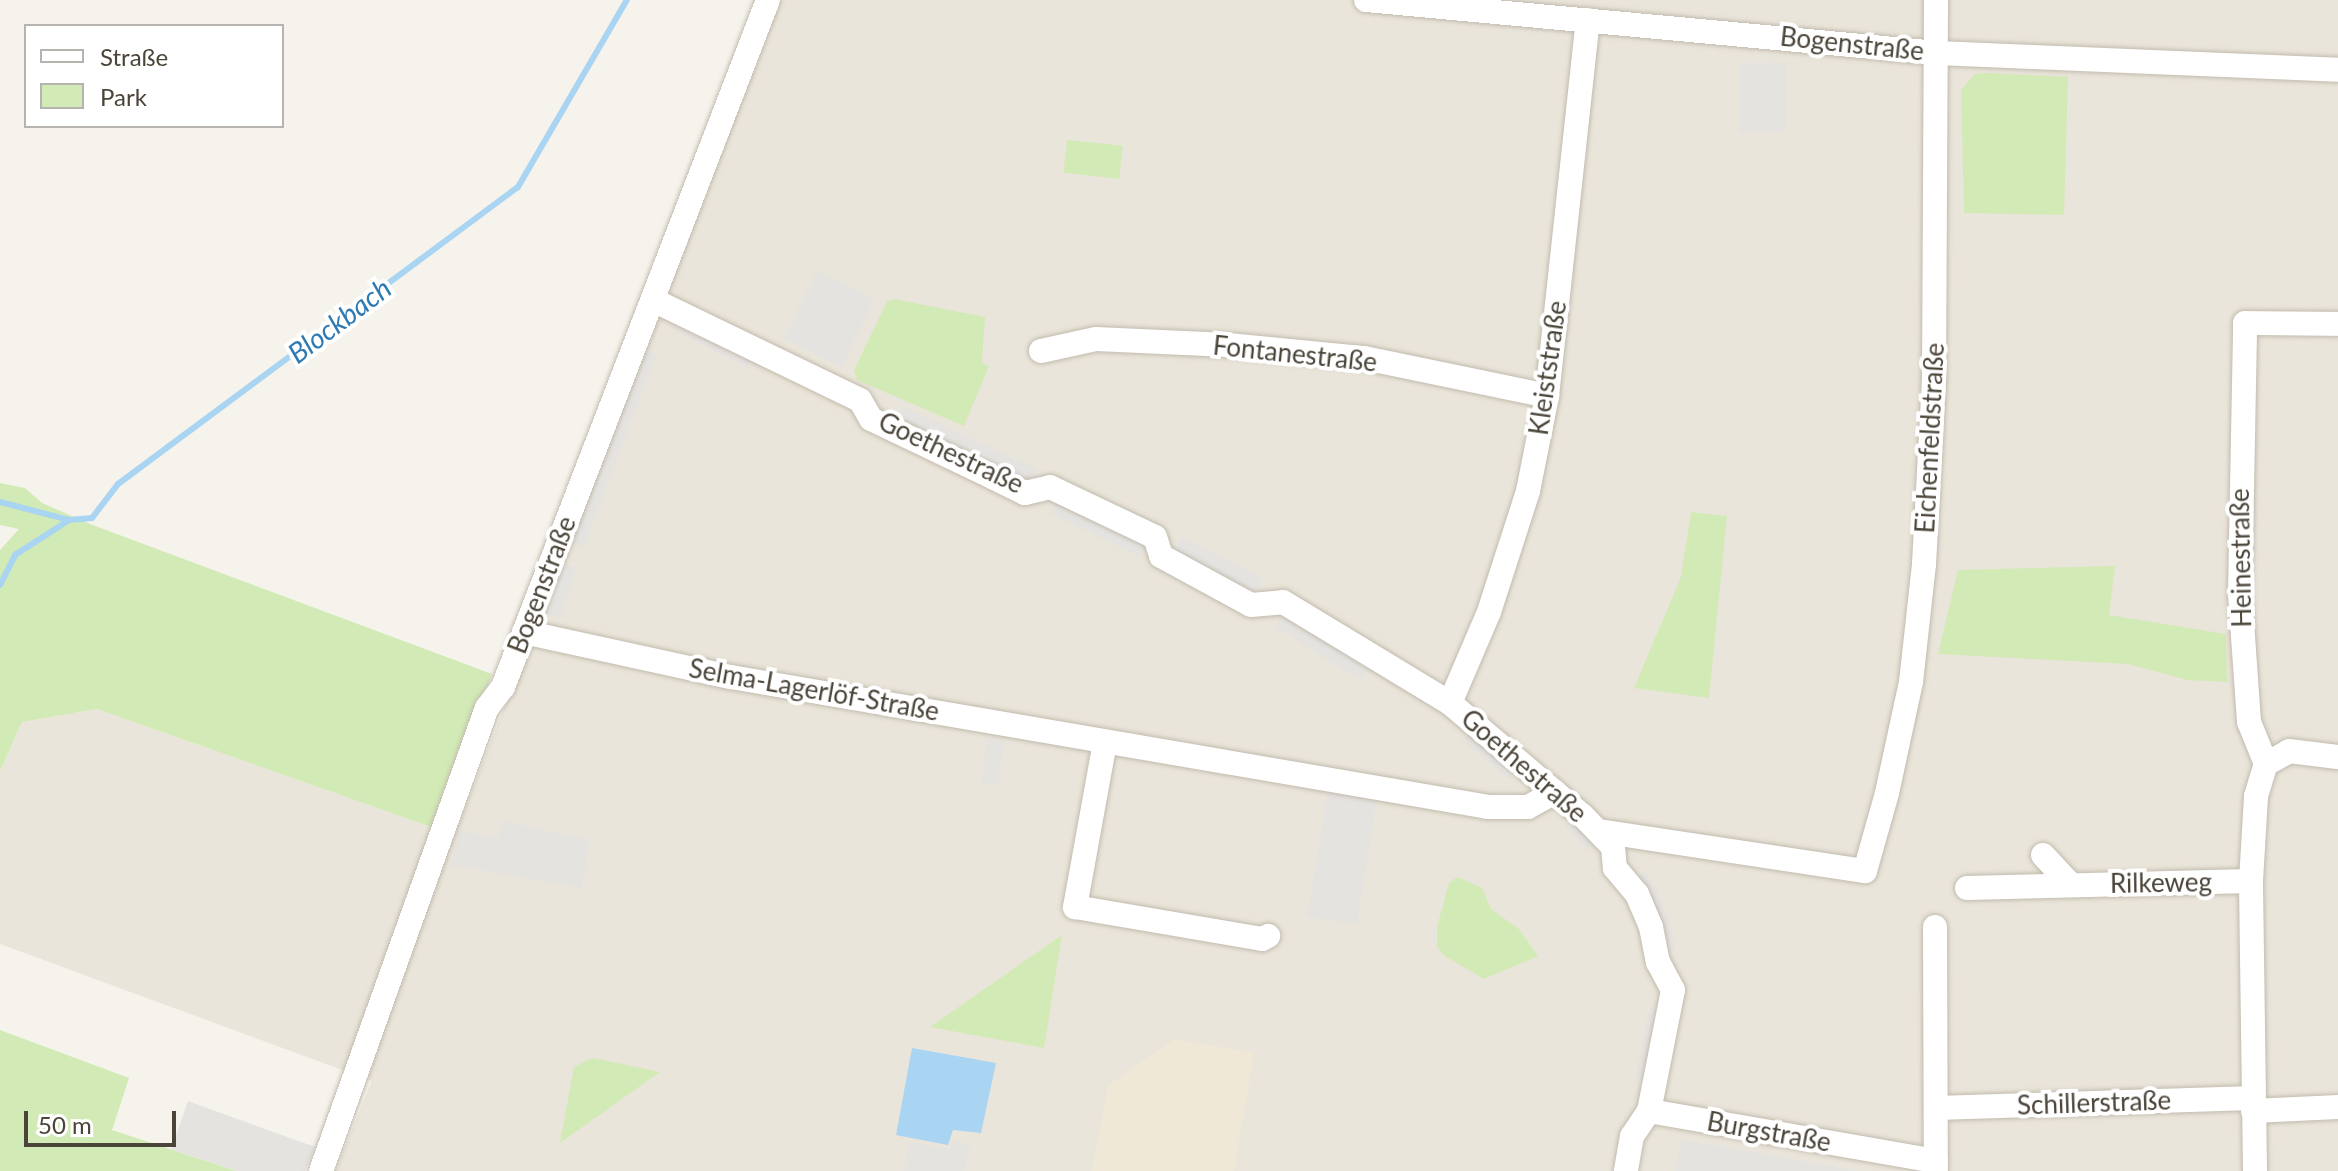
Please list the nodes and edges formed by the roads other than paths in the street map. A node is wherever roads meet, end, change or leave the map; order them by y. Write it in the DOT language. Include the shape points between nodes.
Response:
graph roads {
  1 [pos="768,0"];
  2 [pos="1366,0"];
  3 [pos="1936,0"];
  4 [pos="1431,3"];
  5 [pos="1588,20"];
  6 [pos="1937,53"];
  7 [pos="2338,70"];
  8 [pos="653,300"];
  9 [pos="2338,324"];
  10 [pos="1041,351"];
  11 [pos="1547,396"];
  12 [pos="524,632"];
  13 [pos="1450,703"];
  14 [pos="1105,742"];
  15 [pos="2338,757"];
  16 [pos="2266,764"];
  17 [pos="1555,792"];
  18 [pos="1599,831"];
  19 [pos="2043,855"];
  20 [pos="1865,871"];
  21 [pos="2251,881"];
  22 [pos="2071,885"];
  23 [pos="1967,888"];
  24 [pos="1935,927"];
  25 [pos="1268,936"];
  26 [pos="2253,1104"];
  27 [pos="2338,1107"];
  28 [pos="1936,1108"];
  29 [pos="1649,1111"];
  30 [pos="1936,1166"];
  31 [pos="321,1171"];
  32 [pos="1626,1171"];
  33 [pos="2255,1171"];
  1 -- 8 [label="street, Bogenstraße"];
  2 -- 4 [label="street, Bogenstraße"];
  3 -- 6 [label="street, Eichenfeldstraße"];
  4 -- 5 [label="street, Bogenstraße"];
  5 -- 6 [label="street, Bogenstraße"];
  5 -- 11 [label="street, Kleiststraße"];
  6 -- 7 [label="street, Bogenstraße"];
  6 -- 20 [label="street, Eichenfeldstraße" via="1934,380 1924,564 1911,682"];
  8 -- 12 [label="street, Bogenstraße"];
  8 -- 13 [label="street, Goethestraße" via="860,400 871,419 1025,493 1050,487 1155,537 1161,556 1251,605 1283,602"];
  9 -- 16 [label="street, Heinestraße" via="2245,323 2240,593 2249,722"];
  10 -- 11 [label="street, Fontanestraße" via="1096,339 1228,345 1364,358"];
  11 -- 13 [label="street, Kleiststraße" via="1528,491 1489,612"];
  12 -- 14 [label="street, Selma-Lagerlöf-Straße" via="731,677"];
  12 -- 31 [label="street, Bogenstraße" via="503,687 487,708"];
  13 -- 17 [label="street, Goethestraße"];
  14 -- 17 [label="street, Selma-Lagerlöf-Straße" via="1506,810 1528,807"];
  14 -- 25 [label="street" via="1075,907"];
  15 -- 16 [label="street" via="2289,751"];
  16 -- 21 [label="street" via="2256,796"];
  17 -- 18 [label="street, Goethestraße"];
  18 -- 20 [label="street, Goethestraße"];
  18 -- 29 [label="street, Goethestraße" via="1613,847 1615,868 1637,894 1658,962 1673,990"];
  19 -- 22 [label="street, Rilkeweg"];
  21 -- 22 [label="street, Rilkeweg"];
  21 -- 26 [label="street"];
  22 -- 23 [label="street, Rilkeweg"];
  24 -- 28 [label="street, Burgstraße"];
  26 -- 27 [label="street, Schillerstraße"];
  26 -- 28 [label="street, Schillerstraße"];
  26 -- 33 [label="street"];
  28 -- 30 [label="street, Burgstraße"];
  29 -- 30 [label="street, Burgstraße"];
  29 -- 32 [label="street, Goethestraße" via="1632,1136"];
}
